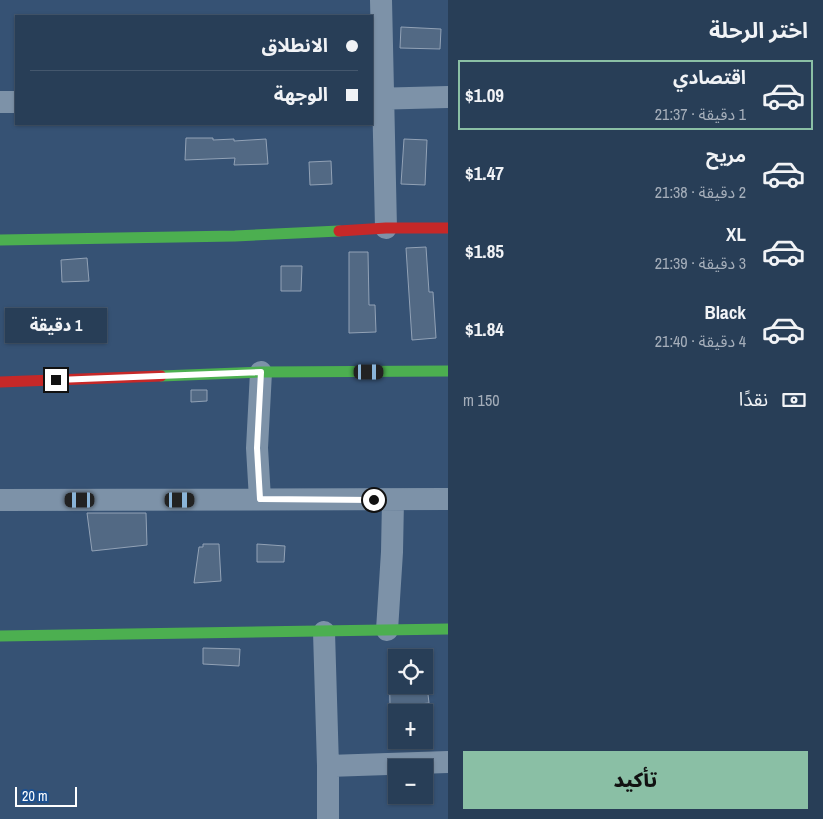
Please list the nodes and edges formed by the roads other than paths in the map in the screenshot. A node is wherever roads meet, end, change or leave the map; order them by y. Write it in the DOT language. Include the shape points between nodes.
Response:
graph roads {
  1 [pos="381,0"];
  2 [pos="448,97"];
  3 [pos="377,99"];
  4 [pos="0,102"];
  5 [pos="15,102"];
  6 [pos="386,228"];
  7 [pos="448,228"];
  8 [pos="0,240"];
  9 [pos="448,371"];
  10 [pos="261,372"];
  11 [pos="0,382"];
  12 [pos="260,499"];
  13 [pos="448,499"];
  14 [pos="0,500"];
  15 [pos="393,500"];
  16 [pos="448,629"];
  17 [pos="387,630"];
  18 [pos="324,632"];
  19 [pos="0,636"];
  20 [pos="448,762"];
  21 [pos="328,766"];
  22 [pos="328,819"];
  1 -- 3 [label="street"];
  2 -- 3 [label="street"];
  3 -- 6 [label="street"];
  4 -- 5 [label="street"];
  6 -- 7 [label="street"];
  6 -- 8 [label="street" via="235,236"];
  9 -- 10 [label="street"];
  10 -- 11 [label="street"];
  10 -- 12 [label="street" via="257,448"];
  12 -- 14 [label="street"];
  12 -- 15 [label="street"];
  13 -- 15 [label="street"];
  15 -- 17 [label="street"];
  16 -- 17 [label="street"];
  17 -- 18 [label="street"];
  18 -- 19 [label="street"];
  18 -- 21 [label="street"];
  20 -- 21 [label="street"];
  21 -- 22 [label="street"];
}
